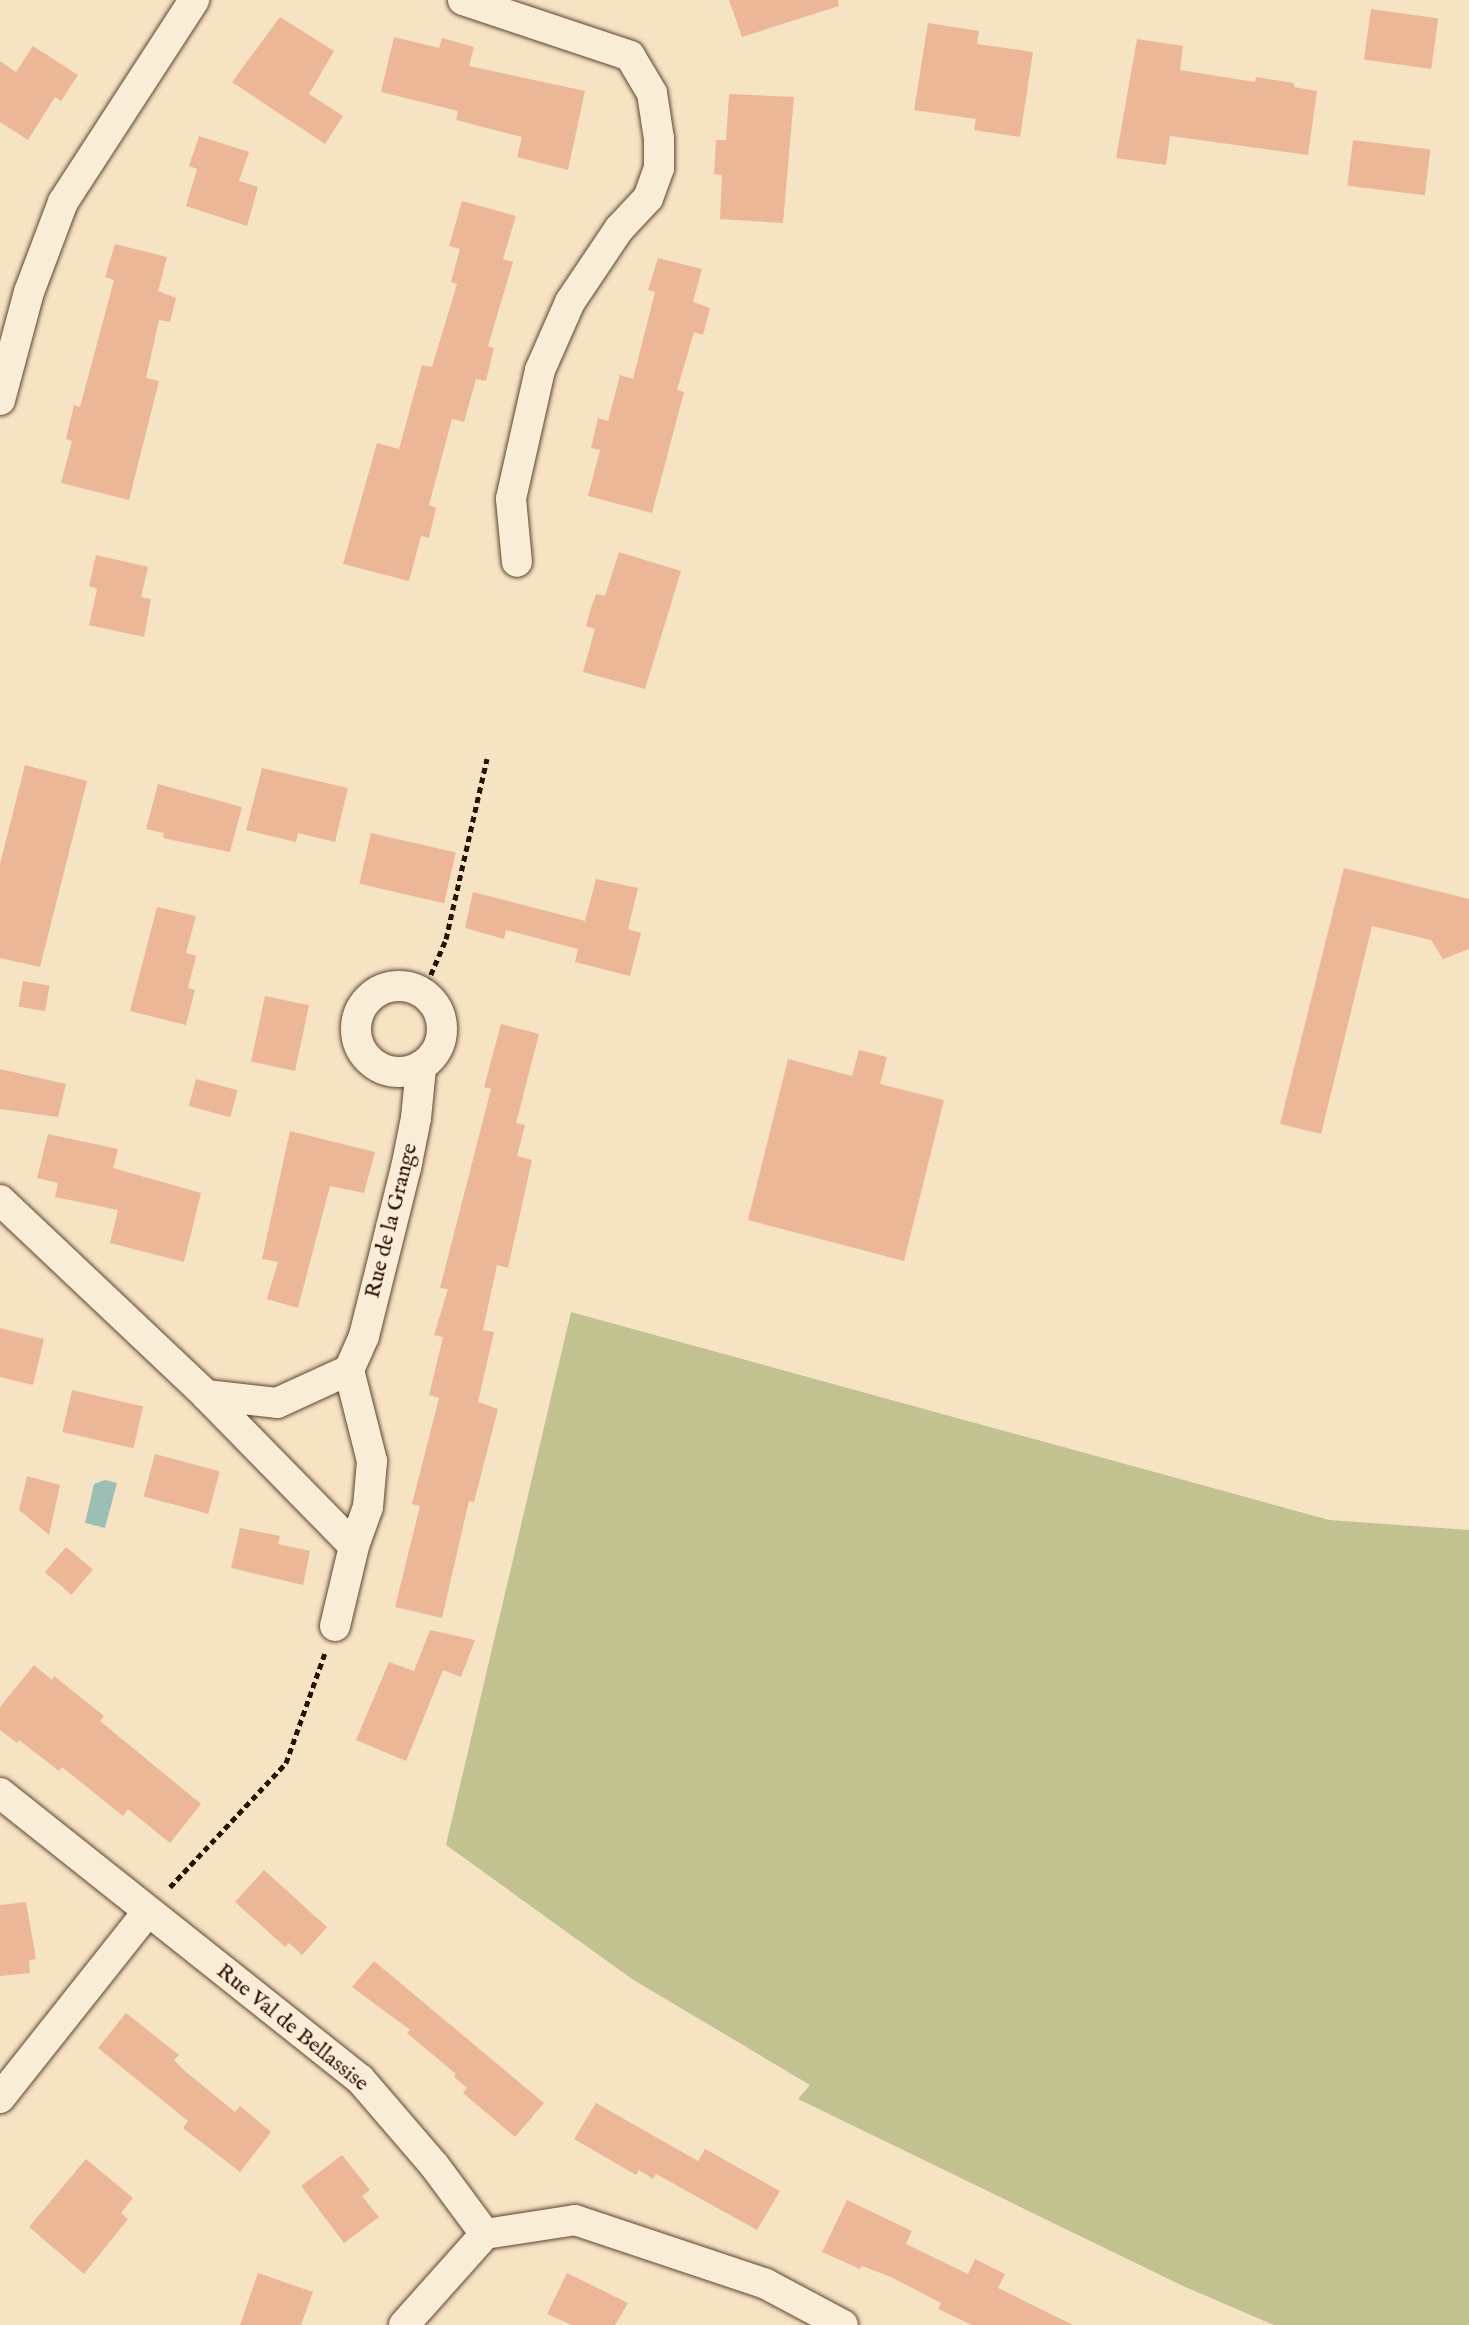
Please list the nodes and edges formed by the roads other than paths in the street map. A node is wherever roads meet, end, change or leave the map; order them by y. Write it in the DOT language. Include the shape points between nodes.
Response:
graph roads {
  1 [pos="194,0"];
  2 [pos="463,0"];
  3 [pos="0,400"];
  4 [pos="517,562"];
  5 [pos="421,1068"];
  6 [pos="0,1200"];
  7 [pos="349,1370"];
  8 [pos="206,1395"];
  9 [pos="354,1546"];
  10 [pos="335,1626"];
  11 [pos="0,1793"];
  12 [pos="148,1911"];
  13 [pos="0,2098"];
  14 [pos="485,2234"];
  15 [pos="404,2325"];
  16 [pos="843,2325"];
  1 -- 3 [label="street" via="63,202 29,292"];
  2 -- 4 [label="street" via="630,56 652,93 659,139 659,168 648,198 619,229 570,302 540,370 511,499"];
  5 -- 5 [label="street, Rue de la Grange" via="406,1073 379,1069 360,1049 356,1022 369,997 409,986 423,993 441,1016 440,1046"];
  5 -- 7 [label="street, Rue de la Grange" via="406,1168 364,1336"];
  6 -- 8 [label="street"];
  7 -- 8 [label="street" via="277,1403"];
  7 -- 9 [label="street" via="372,1461 368,1507"];
  8 -- 9 [label="street"];
  9 -- 10 [label="street"];
  11 -- 12 [label="street, Rue Val de Bellassise"];
  12 -- 13 [label="street"];
  12 -- 14 [label="street, Rue Val de Bellassise" via="360,2079"];
  14 -- 15 [label="street"];
  14 -- 16 [label="street" via="575,2220 766,2284"];
}
